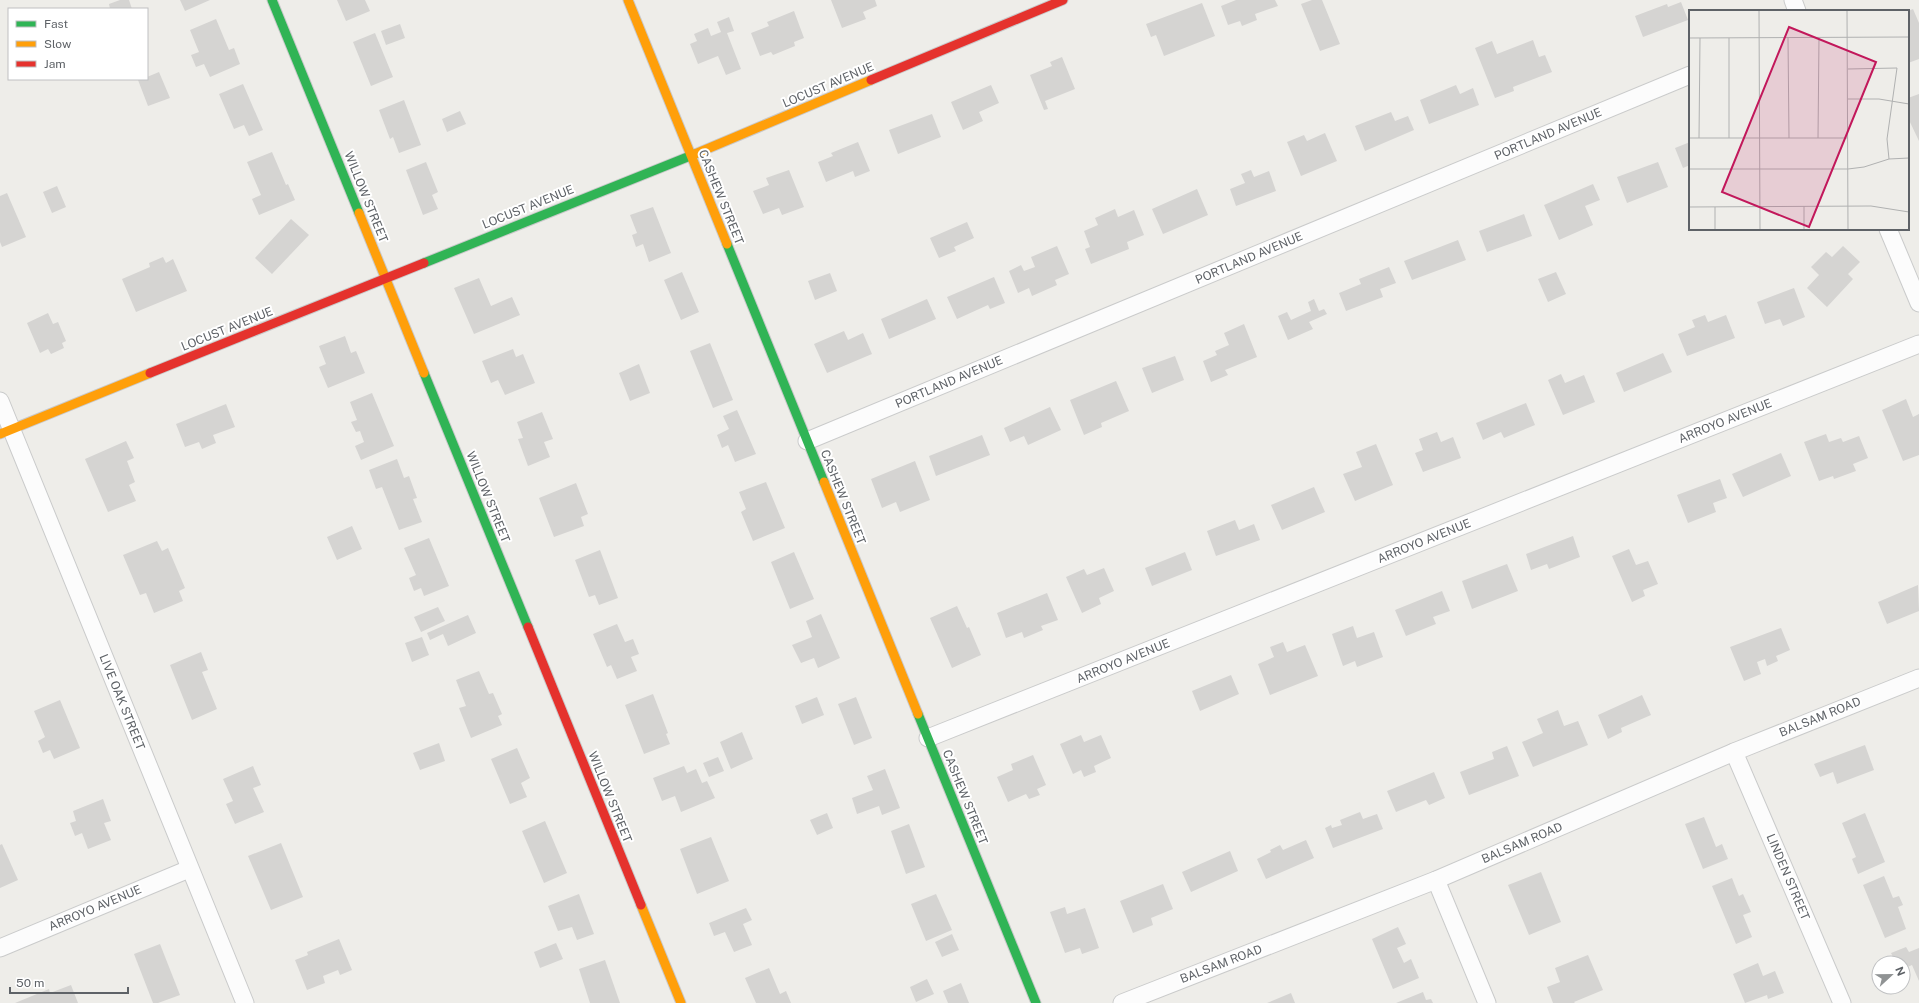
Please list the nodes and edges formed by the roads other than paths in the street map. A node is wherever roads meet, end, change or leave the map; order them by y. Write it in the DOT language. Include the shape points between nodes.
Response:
graph roads {
  1 [pos="272,0"];
  2 [pos="628,0"];
  3 [pos="1063,0"];
  4 [pos="1793,0"];
  5 [pos="1797,10"];
  6 [pos="1689,75"];
  7 [pos="691,155"];
  8 [pos="1888,230"];
  9 [pos="386,278"];
  10 [pos="1919,303"];
  11 [pos="1919,344"];
  12 [pos="0,401"];
  13 [pos="6,431"];
  14 [pos="807,441"];
  15 [pos="1919,678"];
  16 [pos="928,738"];
  17 [pos="1734,752"];
  18 [pos="190,869"];
  19 [pos="1436,880"];
  20 [pos="0,948"];
  21 [pos="245,1003"];
  22 [pos="681,1003"];
  23 [pos="1036,1003"];
  24 [pos="1122,1003"];
  25 [pos="1487,1003"];
  26 [pos="1842,1003"];
  1 -- 9 [label="street, WILLOW STREET"];
  2 -- 7 [label="street, CASHEW STREET"];
  3 -- 7 [label="street, LOCUST AVENUE"];
  4 -- 5 [label="street"];
  6 -- 14 [label="street, PORTLAND AVENUE"];
  7 -- 9 [label="street, LOCUST AVENUE"];
  7 -- 14 [label="street, CASHEW STREET"];
  8 -- 10 [label="street"];
  9 -- 13 [label="street, LOCUST AVENUE"];
  9 -- 22 [label="street, WILLOW STREET"];
  11 -- 16 [label="street, ARROYO AVENUE"];
  12 -- 13 [label="street, LIVE OAK STREET"];
  13 -- 18 [label="street, LIVE OAK STREET"];
  14 -- 16 [label="street, CASHEW STREET"];
  15 -- 17 [label="street, BALSAM ROAD"];
  16 -- 23 [label="street, CASHEW STREET"];
  17 -- 19 [label="street, BALSAM ROAD"];
  17 -- 26 [label="street, LINDEN STREET"];
  18 -- 20 [label="street, ARROYO AVENUE"];
  18 -- 21 [label="street, LIVE OAK STREET"];
  19 -- 24 [label="street, BALSAM ROAD"];
  19 -- 25 [label="street"];
}
